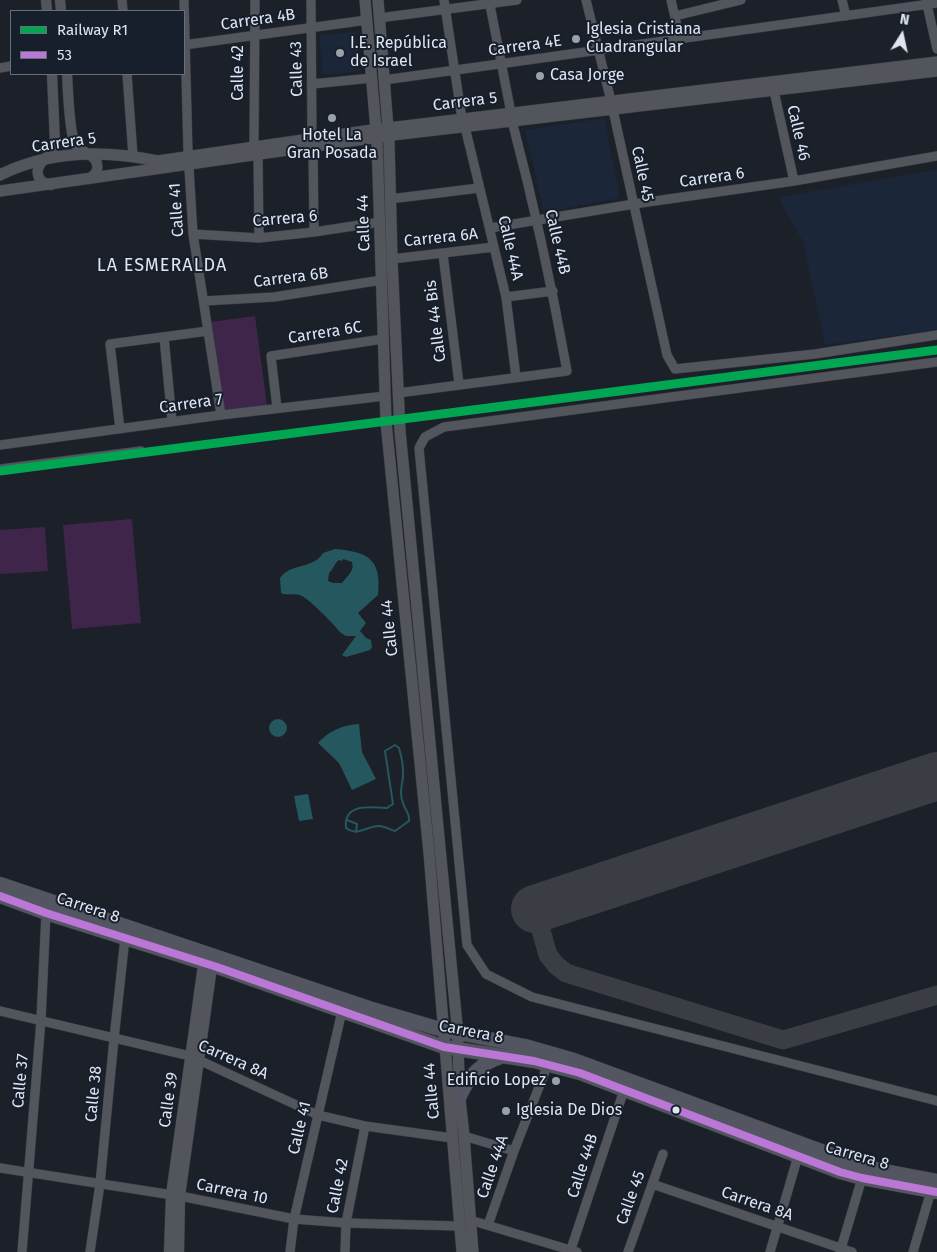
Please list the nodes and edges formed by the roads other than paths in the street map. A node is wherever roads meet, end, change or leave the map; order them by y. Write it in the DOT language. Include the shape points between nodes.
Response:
graph roads {
  1 [pos="255,0"];
  2 [pos="311,0"];
  3 [pos="365,0"];
  4 [pos="378,0"];
  5 [pos="517,0"];
  6 [pos="586,0"];
  7 [pos="671,0"];
  8 [pos="741,0"];
  9 [pos="842,0"];
  10 [pos="489,2"];
  11 [pos="930,3"];
  12 [pos="444,5"];
  13 [pos="675,16"];
  14 [pos="846,16"];
  15 [pos="379,18"];
  16 [pos="367,20"];
  17 [pos="311,28"];
  18 [pos="254,36"];
  19 [pos="680,39"];
  20 [pos="185,45"];
  21 [pos="937,49"];
  22 [pos="598,51"];
  23 [pos="937,62"];
  24 [pos="501,64"];
  25 [pos="185,68"];
  26 [pos="455,70"];
  27 [pos="937,71"];
  28 [pos="52,75"];
  29 [pos="67,75"];
  30 [pos="127,75"];
  31 [pos="372,78"];
  32 [pos="384,80"];
  33 [pos="312,84"];
  34 [pos="774,91"];
  35 [pos="612,105"];
  36 [pos="512,117"];
  37 [pos="464,123"];
  38 [pos="382,133"];
  39 [pos="313,143"];
  40 [pos="256,151"];
  41 [pos="86,154"];
  42 [pos="133,156"];
  43 [pos="937,156"];
  44 [pos="42,160"];
  45 [pos="189,160"];
  46 [pos="0,175"];
  47 [pos="86,179"];
  48 [pos="794,181"];
  49 [pos="50,185"];
  50 [pos="479,188"];
  51 [pos="0,191"];
  52 [pos="390,199"];
  53 [pos="634,204"];
  54 [pos="538,221"];
  55 [pos="380,222"];
  56 [pos="490,228"];
  57 [pos="314,232"];
  58 [pos="193,234"];
  59 [pos="259,238"];
  60 [pos="494,247"];
  61 [pos="443,254"];
  62 [pos="392,259"];
  63 [pos="382,280"];
  64 [pos="553,291"];
  65 [pos="506,297"];
  66 [pos="204,301"];
  67 [pos="208,331"];
  68 [pos="937,335"];
  69 [pos="164,337"];
  70 [pos="383,339"];
  71 [pos="937,362"];
  72 [pos="516,378"];
  73 [pos="459,384"];
  74 [pos="398,393"];
  75 [pos="385,396"];
  76 [pos="277,408"];
  77 [pos="221,415"];
  78 [pos="172,421"];
  79 [pos="120,429"];
  80 [pos="0,445"];
  81 [pos="140,451"];
  82 [pos="0,469"];
  83 [pos="0,884"];
  84 [pos="0,896"];
  85 [pos="46,912"];
  86 [pos="125,938"];
  87 [pos="208,959"];
  88 [pos="0,1011"];
  89 [pos="342,1011"];
  90 [pos="41,1020"];
  91 [pos="443,1030"];
  92 [pos="458,1034"];
  93 [pos="114,1039"];
  94 [pos="444,1047"];
  95 [pos="458,1050"];
  96 [pos="503,1056"];
  97 [pos="194,1058"];
  98 [pos="548,1064"];
  99 [pos="624,1090"];
  100 [pos="460,1096"];
  101 [pos="937,1101"];
  102 [pos="318,1115"];
  103 [pos="365,1126"];
  104 [pos="464,1136"];
  105 [pos="452,1138"];
  106 [pos="514,1151"];
  107 [pos="663,1154"];
  108 [pos="798,1156"];
  109 [pos="0,1168"];
  110 [pos="28,1172"];
  111 [pos="862,1178"];
  112 [pos="100,1184"];
  113 [pos="652,1184"];
  114 [pos="935,1188"];
  115 [pos="175,1196"];
  116 [pos="294,1219"];
  117 [pos="470,1220"];
  118 [pos="346,1223"];
  119 [pos="459,1226"];
  120 [pos="488,1226"];
  121 [pos="777,1226"];
  122 [pos="841,1250"];
  123 [pos="573,1251"];
  124 [pos="22,1252"];
  125 [pos="90,1252"];
  126 [pos="169,1252"];
  127 [pos="179,1252"];
  128 [pos="290,1252"];
  129 [pos="345,1252"];
  130 [pos="462,1252"];
  131 [pos="473,1252"];
  132 [pos="628,1252"];
  133 [pos="770,1252"];
  134 [pos="852,1252"];
  135 [pos="913,1252"];
  1 -- 18 [label="street, Calle 42"];
  2 -- 17 [label="street, Calle 43"];
  3 -- 16 [label="main road, Calle 44"];
  4 -- 15 [label="main road, Calle 44"];
  5 -- 10 [label="street"];
  6 -- 22 [label="street, Calle 45"];
  7 -- 13 [label="street"];
  8 -- 13 [label="street"];
  9 -- 14 [label="street"];
  10 -- 12 [label="street"];
  10 -- 24 [label="street, Calle 44B"];
  11 -- 14 [label="street, Carrera 4E"];
  11 -- 21 [label="street"];
  12 -- 15 [label="street"];
  12 -- 26 [label="street, Calle 44A"];
  13 -- 19 [label="street"];
  14 -- 19 [label="street, Carrera 4E"];
  15 -- 32 [label="main road, Calle 44"];
  16 -- 17 [label="street, Carrera 4B"];
  16 -- 31 [label="main road, Calle 44"];
  17 -- 18 [label="street, Carrera 4B"];
  17 -- 33 [label="street, Calle 43"];
  18 -- 20 [label="street, Carrera 4B"];
  18 -- 40 [label="street, Calle 42"];
  19 -- 22 [label="street, Carrera 4E"];
  22 -- 24 [label="street, Carrera 4E"];
  22 -- 35 [label="street, Calle 45"];
  23 -- 35 [label="main road, Carrera 5"];
  24 -- 26 [label="street, Carrera 4E"];
  24 -- 36 [label="street, Calle 44B"];
  25 -- 45 [label="street, Calle 41"];
  26 -- 32 [label="street, Carrera 4E"];
  26 -- 37 [label="street, Calle 44A"];
  27 -- 34 [label="main road, Carrera 5"];
  28 -- 44 [label="street" via="55,144 51,153"];
  29 -- 41 [label="street" via="73,138 78,149"];
  30 -- 42 [label="street"];
  31 -- 33 [label="street"];
  31 -- 38 [label="main road, Calle 44"];
  32 -- 38 [label="main road, Calle 44"];
  33 -- 39 [label="street, Calle 43"];
  34 -- 35 [label="main road, Carrera 5"];
  34 -- 48 [label="street, Calle 46"];
  35 -- 36 [label="main road, Carrera 5"];
  35 -- 53 [label="street, Calle 45"];
  36 -- 37 [label="main road, Carrera 5"];
  36 -- 54 [label="street, Calle 44B"];
  37 -- 38 [label="main road, Carrera 5"];
  37 -- 50 [label="street, Calle 44A"];
  38 -- 39 [label="main road, Carrera 5"];
  38 -- 52 [label="main road, Calle 44"];
  38 -- 55 [label="main road, Calle 44"];
  39 -- 40 [label="main road, Carrera 5"];
  39 -- 57 [label="street, Calle 43"];
  40 -- 45 [label="main road, Carrera 5"];
  40 -- 59 [label="street, Calle 42"];
  41 -- 42 [label="main road, Carrera 5"];
  41 -- 44 [label="main road, Carrera 5"];
  41 -- 47 [label="street" via="96,160 98,166 92,177"];
  42 -- 45 [label="main road, Carrera 5" via="158,161"];
  43 -- 48 [label="street, Carrera 6"];
  44 -- 46 [label="main road, Carrera 5"];
  44 -- 49 [label="street" via="37,174 42,182"];
  45 -- 47 [label="main road, Carrera 5"];
  45 -- 58 [label="street, Calle 41"];
  47 -- 49 [label="main road, Carrera 5"];
  48 -- 53 [label="street, Carrera 6"];
  49 -- 51 [label="main road, Carrera 5"];
  50 -- 52 [label="street"];
  50 -- 56 [label="street, Calle 44A"];
  52 -- 62 [label="main road, Calle 44"];
  53 -- 54 [label="street, Carrera 6"];
  53 -- 68 [label="street, Calle 45" via="666,355 675,369 814,354"];
  54 -- 56 [label="street, Carrera 6"];
  54 -- 64 [label="street, Calle 44B"];
  55 -- 57 [label="street, Carrera 6"];
  55 -- 63 [label="main road, Calle 44"];
  56 -- 60 [label="street, Calle 44A"];
  57 -- 59 [label="street, Carrera 6"];
  58 -- 59 [label="street, Carrera 6"];
  58 -- 66 [label="street, Calle 41"];
  60 -- 61 [label="street, Carrera 6A"];
  60 -- 65 [label="street, Calle 44A"];
  61 -- 62 [label="street, Carrera 6A"];
  61 -- 73 [label="street, Calle 44 Bis"];
  62 -- 74 [label="main road, Calle 44"];
  63 -- 66 [label="street, Carrera 6B" via="274,296"];
  63 -- 70 [label="main road, Calle 44"];
  64 -- 65 [label="street"];
  64 -- 72 [label="street, Calle 44B" via="567,371"];
  65 -- 72 [label="street, Calle 44A"];
  66 -- 67 [label="street, Calle 41"];
  67 -- 69 [label="street"];
  67 -- 77 [label="street, Calle 41"];
  69 -- 78 [label="street"];
  69 -- 79 [label="street" via="110,344"];
  70 -- 75 [label="main road, Calle 44"];
  70 -- 76 [label="street, Carrera 6C" via="271,356"];
  71 -- 101 [label="street" via="444,427 425,437 419,448 467,945 486,974 532,997"];
  72 -- 73 [label="street"];
  73 -- 74 [label="street"];
  74 -- 92 [label="main road, Calle 44"];
  75 -- 76 [label="street, Carrera 7"];
  75 -- 91 [label="main road, Calle 44" via="433,893"];
  76 -- 77 [label="street, Carrera 7"];
  77 -- 78 [label="street, Carrera 7"];
  78 -- 79 [label="street, Carrera 7"];
  79 -- 80 [label="street, Carrera 7"];
  81 -- 82 [label="street"];
  83 -- 87 [label="main road, Carrera 8"];
  84 -- 85 [label="main road, Carrera 8"];
  85 -- 86 [label="main road, Carrera 8"];
  85 -- 90 [label="street, Calle 37"];
  86 -- 87 [label="main road, Carrera 8"];
  86 -- 93 [label="street, Calle 38"];
  87 -- 89 [label="main road, Carrera 8"];
  87 -- 91 [label="main road, Carrera 8"];
  87 -- 97 [label="street, Calle 39"];
  88 -- 90 [label="street, Carrera 8A"];
  89 -- 94 [label="main road, Carrera 8"];
  89 -- 102 [label="street, Calle 41"];
  90 -- 93 [label="street, Carrera 8A"];
  90 -- 110 [label="street, Calle 37"];
  91 -- 92 [label="main road, Carrera 8"];
  91 -- 94 [label="main road, Calle 44"];
  92 -- 95 [label="main road, Calle 44"];
  92 -- 114 [label="main road, Carrera 8" via="525,1046 574,1060 846,1160"];
  93 -- 97 [label="street, Carrera 8A"];
  93 -- 112 [label="street, Calle 38"];
  94 -- 95 [label="main road, Carrera 8"];
  94 -- 105 [label="main road, Calle 44"];
  95 -- 96 [label="main road, Carrera 8"];
  95 -- 100 [label="main road, Calle 44"];
  96 -- 98 [label="main road, Carrera 8"];
  96 -- 100 [label="main road" via="476,1070"];
  97 -- 102 [label="street, Carrera 8A"];
  97 -- 115 [label="street, Calle 39"];
  98 -- 99 [label="main road, Carrera 8" via="580,1072"];
  98 -- 106 [label="street, Calle 44A"];
  99 -- 108 [label="main road, Carrera 8"];
  99 -- 123 [label="street, Calle 44B"];
  100 -- 104 [label="main road, Calle 44"];
  102 -- 103 [label="street, Carrera 8A"];
  102 -- 116 [label="street, Calle 41"];
  103 -- 105 [label="street, Carrera 8A"];
  103 -- 118 [label="street, Calle 42"];
  104 -- 106 [label="street"];
  104 -- 117 [label="main road, Calle 44"];
  105 -- 119 [label="main road, Calle 44"];
  106 -- 120 [label="street, Calle 44A"];
  107 -- 113 [label="street, Calle 45"];
  108 -- 111 [label="main road, Carrera 8"];
  108 -- 121 [label="street"];
  109 -- 110 [label="street, Carrera 10"];
  110 -- 112 [label="street, Carrera 10"];
  110 -- 124 [label="street, Calle 37"];
  111 -- 114 [label="main road, Carrera 8"];
  111 -- 122 [label="street"];
  112 -- 115 [label="street, Carrera 10"];
  112 -- 125 [label="street, Calle 38"];
  113 -- 121 [label="street, Carrera 8A"];
  113 -- 132 [label="street, Calle 45"];
  114 -- 135 [label="street"];
  115 -- 116 [label="street, Carrera 10"];
  115 -- 126 [label="street, Calle 39"];
  115 -- 127 [label="street, Calle 39"];
  116 -- 118 [label="street, Carrera 10"];
  116 -- 128 [label="street, Calle 41"];
  117 -- 120 [label="street"];
  117 -- 131 [label="main road, Calle 44"];
  118 -- 119 [label="street, Carrera 10"];
  118 -- 129 [label="street, Calle 42"];
  119 -- 130 [label="main road, Calle 44"];
  120 -- 123 [label="street"];
  121 -- 122 [label="street, Carrera 8A"];
  121 -- 133 [label="street"];
  122 -- 134 [label="street, Carrera 8A"];
}
